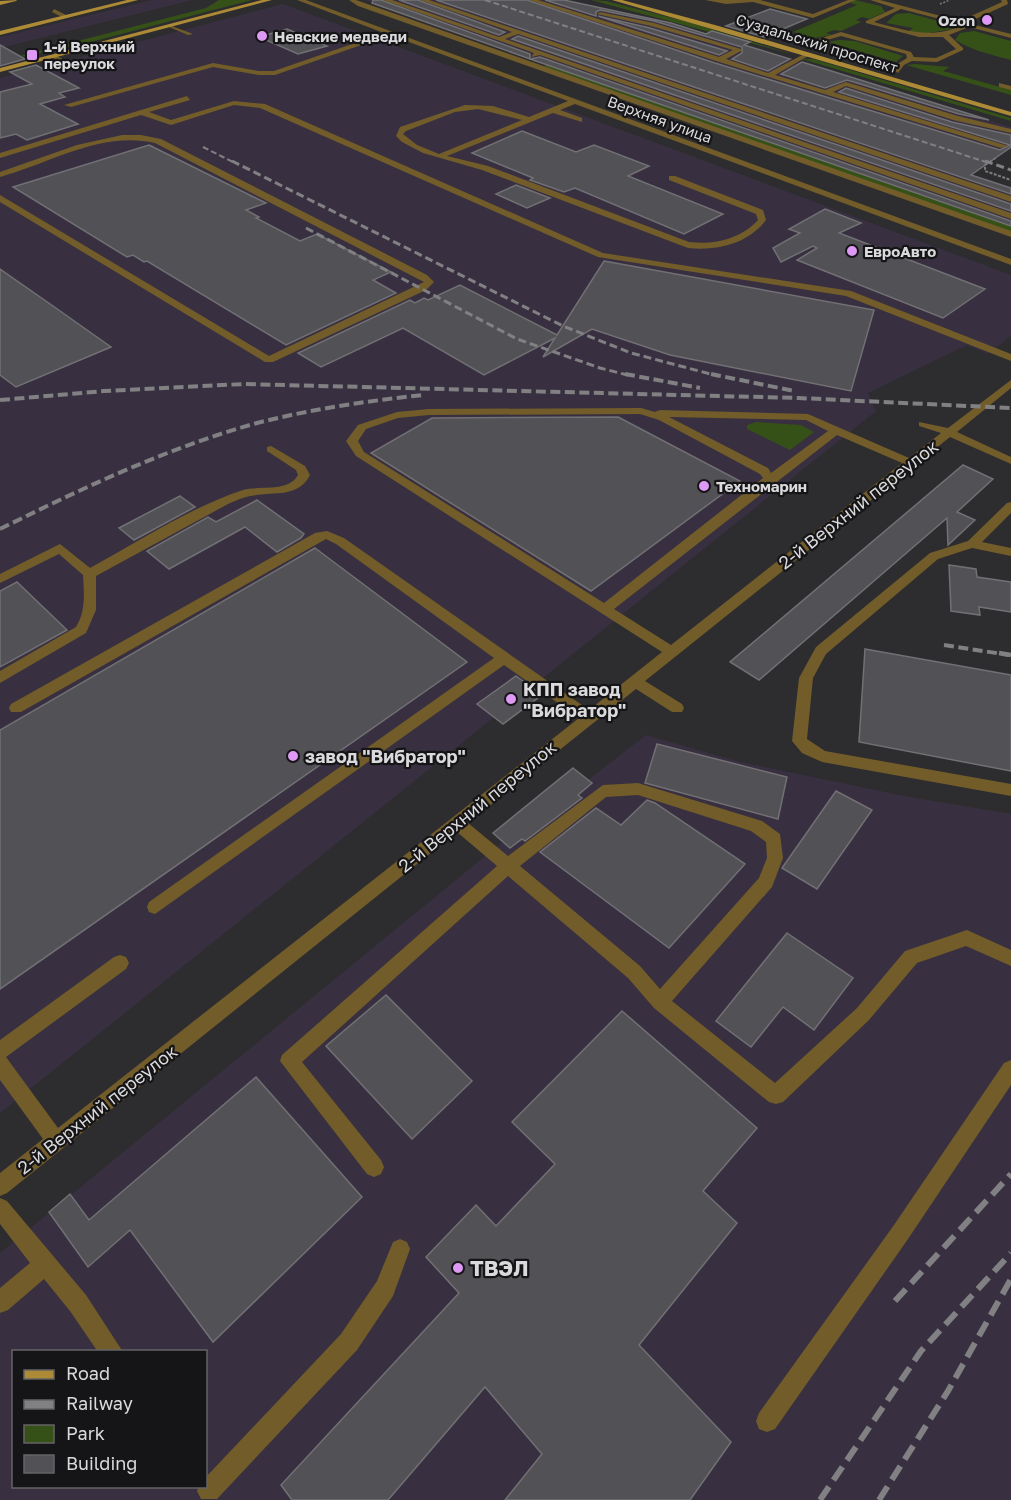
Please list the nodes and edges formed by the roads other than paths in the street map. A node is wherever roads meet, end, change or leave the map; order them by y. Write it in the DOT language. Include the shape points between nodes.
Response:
graph roads {
  1 [pos="14,0"];
  2 [pos="135,0"];
  3 [pos="268,0"];
  4 [pos="300,0"];
  5 [pos="352,0"];
  6 [pos="386,0"];
  7 [pos="423,0"];
  8 [pos="532,0"];
  9 [pos="539,0"];
  10 [pos="615,0"];
  11 [pos="708,0"];
  12 [pos="754,0"];
  13 [pos="853,0"];
  14 [pos="873,0"];
  15 [pos="1004,0"];
  16 [pos="629,1"];
  17 [pos="0,3"];
  18 [pos="901,7"];
  19 [pos="54,11"];
  20 [pos="692,11"];
  21 [pos="66,17"];
  22 [pos="964,24"];
  23 [pos="171,26"];
  24 [pos="902,31"];
  25 [pos="518,32"];
  26 [pos="0,33"];
  27 [pos="391,33"];
  28 [pos="190,34"];
  29 [pos="946,36"];
  30 [pos="1011,36"];
  31 [pos="499,39"];
  32 [pos="876,43"];
  33 [pos="806,44"];
  34 [pos="540,53"];
  35 [pos="808,54"];
  36 [pos="53,56"];
  37 [pos="911,59"];
  38 [pos="718,60"];
  39 [pos="519,61"];
  40 [pos="69,64"];
  41 [pos="0,70"];
  42 [pos="898,71"];
  43 [pos="769,75"];
  44 [pos="1002,85"];
  45 [pos="1011,88"];
  46 [pos="826,92"];
  47 [pos="187,98"];
  48 [pos="573,102"];
  49 [pos="68,105"];
  50 [pos="1011,105"];
  51 [pos="553,110"];
  52 [pos="141,112"];
  53 [pos="1011,114"];
  54 [pos="530,120"];
  55 [pos="579,120"];
  56 [pos="1011,131"];
  57 [pos="1004,146"];
  58 [pos="0,156"];
  59 [pos="440,156"];
  60 [pos="0,176"];
  61 [pos="672,178"];
  62 [pos="0,198"];
  63 [pos="1011,200"];
  64 [pos="1011,216"];
  65 [pos="1011,234"];
  66 [pos="1011,262"];
  67 [pos="1011,358"];
  68 [pos="1011,383"];
  69 [pos="649,413"];
  70 [pos="924,424"];
  71 [pos="836,430"];
  72 [pos="948,433"];
  73 [pos="271,449"];
  74 [pos="1011,461"];
  75 [pos="911,463"];
  76 [pos="770,479"];
  77 [pos="1011,506"];
  78 [pos="972,544"];
  79 [pos="1011,552"];
  80 [pos="89,574"];
  81 [pos="0,579"];
  82 [pos="605,609"];
  83 [pos="672,652"];
  84 [pos="504,658"];
  85 [pos="0,678"];
  86 [pos="634,681"];
  87 [pos="16,708"];
  88 [pos="677,708"];
  89 [pos="588,717"];
  90 [pos="1011,790"];
  91 [pos="457,823"];
  92 [pos="508,865"];
  93 [pos="155,907"];
  94 [pos="1011,958"];
  95 [pos="120,963"];
  96 [pos="660,1002"];
  97 [pos="0,1052"];
  98 [pos="0,1064"];
  99 [pos="1011,1069"];
  100 [pos="56,1141"];
  101 [pos="374,1167"];
  102 [pos="0,1186"];
  103 [pos="0,1208"];
  104 [pos="400,1249"];
  105 [pos="45,1264"];
  106 [pos="0,1302"];
  107 [pos="111,1350"];
  108 [pos="767,1421"];
  109 [pos="210,1492"];
  1 -- 17 [label="main road"];
  2 -- 21 [label="main road"];
  3 -- 23 [label="main road"];
  4 -- 27 [label="street, Верхняя улица" via="332,15"];
  5 -- 39 [label="street"];
  6 -- 31 [label="street"];
  7 -- 25 [label="street"];
  8 -- 38 [label="street"];
  9 -- 38 [label="street" via="652,24 739,50"];
  10 -- 16 [label="main road, Суздальский проспект"];
  11 -- 12 [label="street"];
  12 -- 13 [label="street" via="813,16"];
  14 -- 18 [label="street"];
  15 -- 22 [label="street" via="1006,3"];
  16 -- 35 [label="main road, Суздальский проспект"];
  18 -- 22 [label="street"];
  18 -- 24 [label="street" via="868,22"];
  19 -- 21 [label="street"];
  20 -- 33 [label="main road, Суздальский проспект"];
  21 -- 26 [label="main road"];
  22 -- 29 [label="street"];
  22 -- 30 [label="street"];
  23 -- 28 [label="street"];
  23 -- 36 [label="main road"];
  24 -- 29 [label="street" via="927,37"];
  24 -- 32 [label="street"];
  25 -- 31 [label="street"];
  25 -- 63 [label="street"];
  27 -- 48 [label="street, Верхняя улица"];
  27 -- 49 [label="street" via="275,73 256,74 233,65 213,65"];
  29 -- 37 [label="street" via="962,49 937,60"];
  31 -- 34 [label="street"];
  32 -- 33 [label="street" via="841,34"];
  32 -- 37 [label="street" via="909,53"];
  33 -- 42 [label="main road, Суздальский проспект"];
  34 -- 39 [label="street"];
  34 -- 64 [label="street"];
  35 -- 43 [label="street"];
  35 -- 53 [label="main road, Суздальский проспект"];
  36 -- 40 [label="street"];
  36 -- 41 [label="main road"];
  37 -- 42 [label="street" via="901,64"];
  38 -- 43 [label="street"];
  39 -- 65 [label="street"];
  42 -- 50 [label="main road, Суздальский проспект"];
  43 -- 46 [label="street"];
  44 -- 45 [label="street"];
  46 -- 56 [label="street" via="846,84"];
  46 -- 57 [label="street"];
  47 -- 52 [label="street"];
  48 -- 51 [label="street"];
  48 -- 66 [label="street, Верхняя улица"];
  51 -- 54 [label="street"];
  51 -- 55 [label="street"];
  52 -- 58 [label="street"];
  52 -- 67 [label="street" via="171,123 234,103 262,106 601,255 848,293"];
  54 -- 59 [label="street"];
  54 -- 59 [label="street" via="494,107 470,105 401,132 403,140"];
  59 -- 61 [label="street" via="580,202 688,245 723,244 762,220 760,212"];
  60 -- 62 [label="street" via="112,138 143,136 429,282 269,360"];
  68 -- 72 [label="street, 2-й Верхний переулок"];
  69 -- 71 [label="street" via="808,417"];
  69 -- 76 [label="street" via="760,468"];
  69 -- 82 [label="street" via="397,415 362,427 352,441 360,454"];
  70 -- 72 [label="street"];
  71 -- 75 [label="street"];
  71 -- 76 [label="street"];
  72 -- 74 [label="street"];
  72 -- 75 [label="street, 2-й Верхний переулок"];
  73 -- 80 [label="street" via="301,468 301,481 285,490 236,496"];
  75 -- 83 [label="street, 2-й Верхний переулок"];
  76 -- 82 [label="street"];
  77 -- 78 [label="street"];
  78 -- 79 [label="street"];
  78 -- 90 [label="street" via="934,556 821,651 806,678 799,741 822,756"];
  80 -- 81 [label="street" via="60,548"];
  80 -- 85 [label="street" via="91,612 81,630"];
  82 -- 83 [label="street"];
  83 -- 86 [label="street, 2-й Верхний переулок"];
  84 -- 87 [label="street" via="327,535 319,536"];
  84 -- 89 [label="street"];
  84 -- 93 [label="street"];
  86 -- 88 [label="street"];
  86 -- 89 [label="street, 2-й Верхний переулок"];
  89 -- 91 [label="street, 2-й Верхний переулок"];
  91 -- 92 [label="street"];
  91 -- 100 [label="street, 2-й Верхний переулок"];
  92 -- 96 [label="street" via="634,972"];
  92 -- 96 [label="street" via="603,791 623,788 638,789 756,826 774,839 775,858 766,882"];
  92 -- 101 [label="street" via="289,1060"];
  94 -- 96 [label="street" via="967,938 910,957 863,1014 776,1095"];
  95 -- 97 [label="street"];
  98 -- 100 [label="street"];
  99 -- 108 [label="street"];
  100 -- 102 [label="street, 2-й Верхний переулок"];
  103 -- 105 [label="street"];
  104 -- 109 [label="street" via="385,1288 349,1342"];
  105 -- 106 [label="street"];
  105 -- 107 [label="street"];
}
